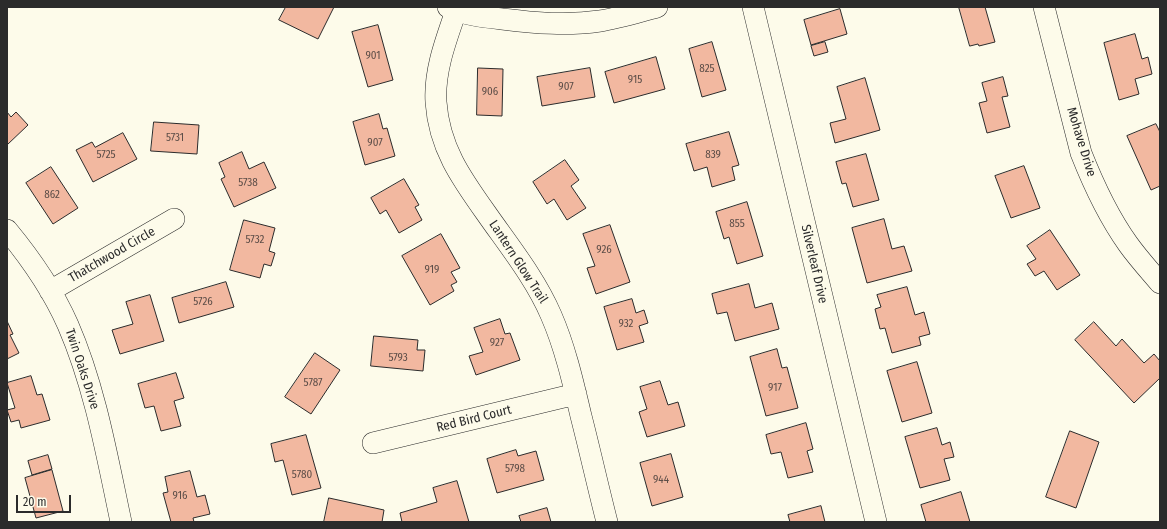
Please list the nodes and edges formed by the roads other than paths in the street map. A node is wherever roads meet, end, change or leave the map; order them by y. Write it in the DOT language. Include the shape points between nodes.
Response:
graph roads {
  1 [pos="657,7"];
  2 [pos="753,7"];
  3 [pos="1044,7"];
  4 [pos="452,9"];
  5 [pos="174,219"];
  6 [pos="7,230"];
  7 [pos="1160,283"];
  8 [pos="50,291"];
  9 [pos="576,394"];
  10 [pos="372,443"];
  11 [pos="121,522"];
  12 [pos="607,522"];
  13 [pos="876,522"];
  1 -- 4 [label="street" via="573,24 487,17"];
  2 -- 13 [label="street, Silverleaf Drive"];
  3 -- 7 [label="street, Mohave Drive" via="1081,153 1090,176 1115,225"];
  4 -- 9 [label="street, Lantern Glow Trail" via="438,73 436,101 447,150 461,178 536,285 563,346"];
  5 -- 8 [label="street, Thatchwood Circle"];
  6 -- 8 [label="street, Twin Oaks Drive"];
  8 -- 11 [label="street, Twin Oaks Drive" via="81,360 99,421"];
  9 -- 10 [label="street, Red Bird Court"];
  9 -- 12 [label="street, Lantern Glow Trail"];
}
